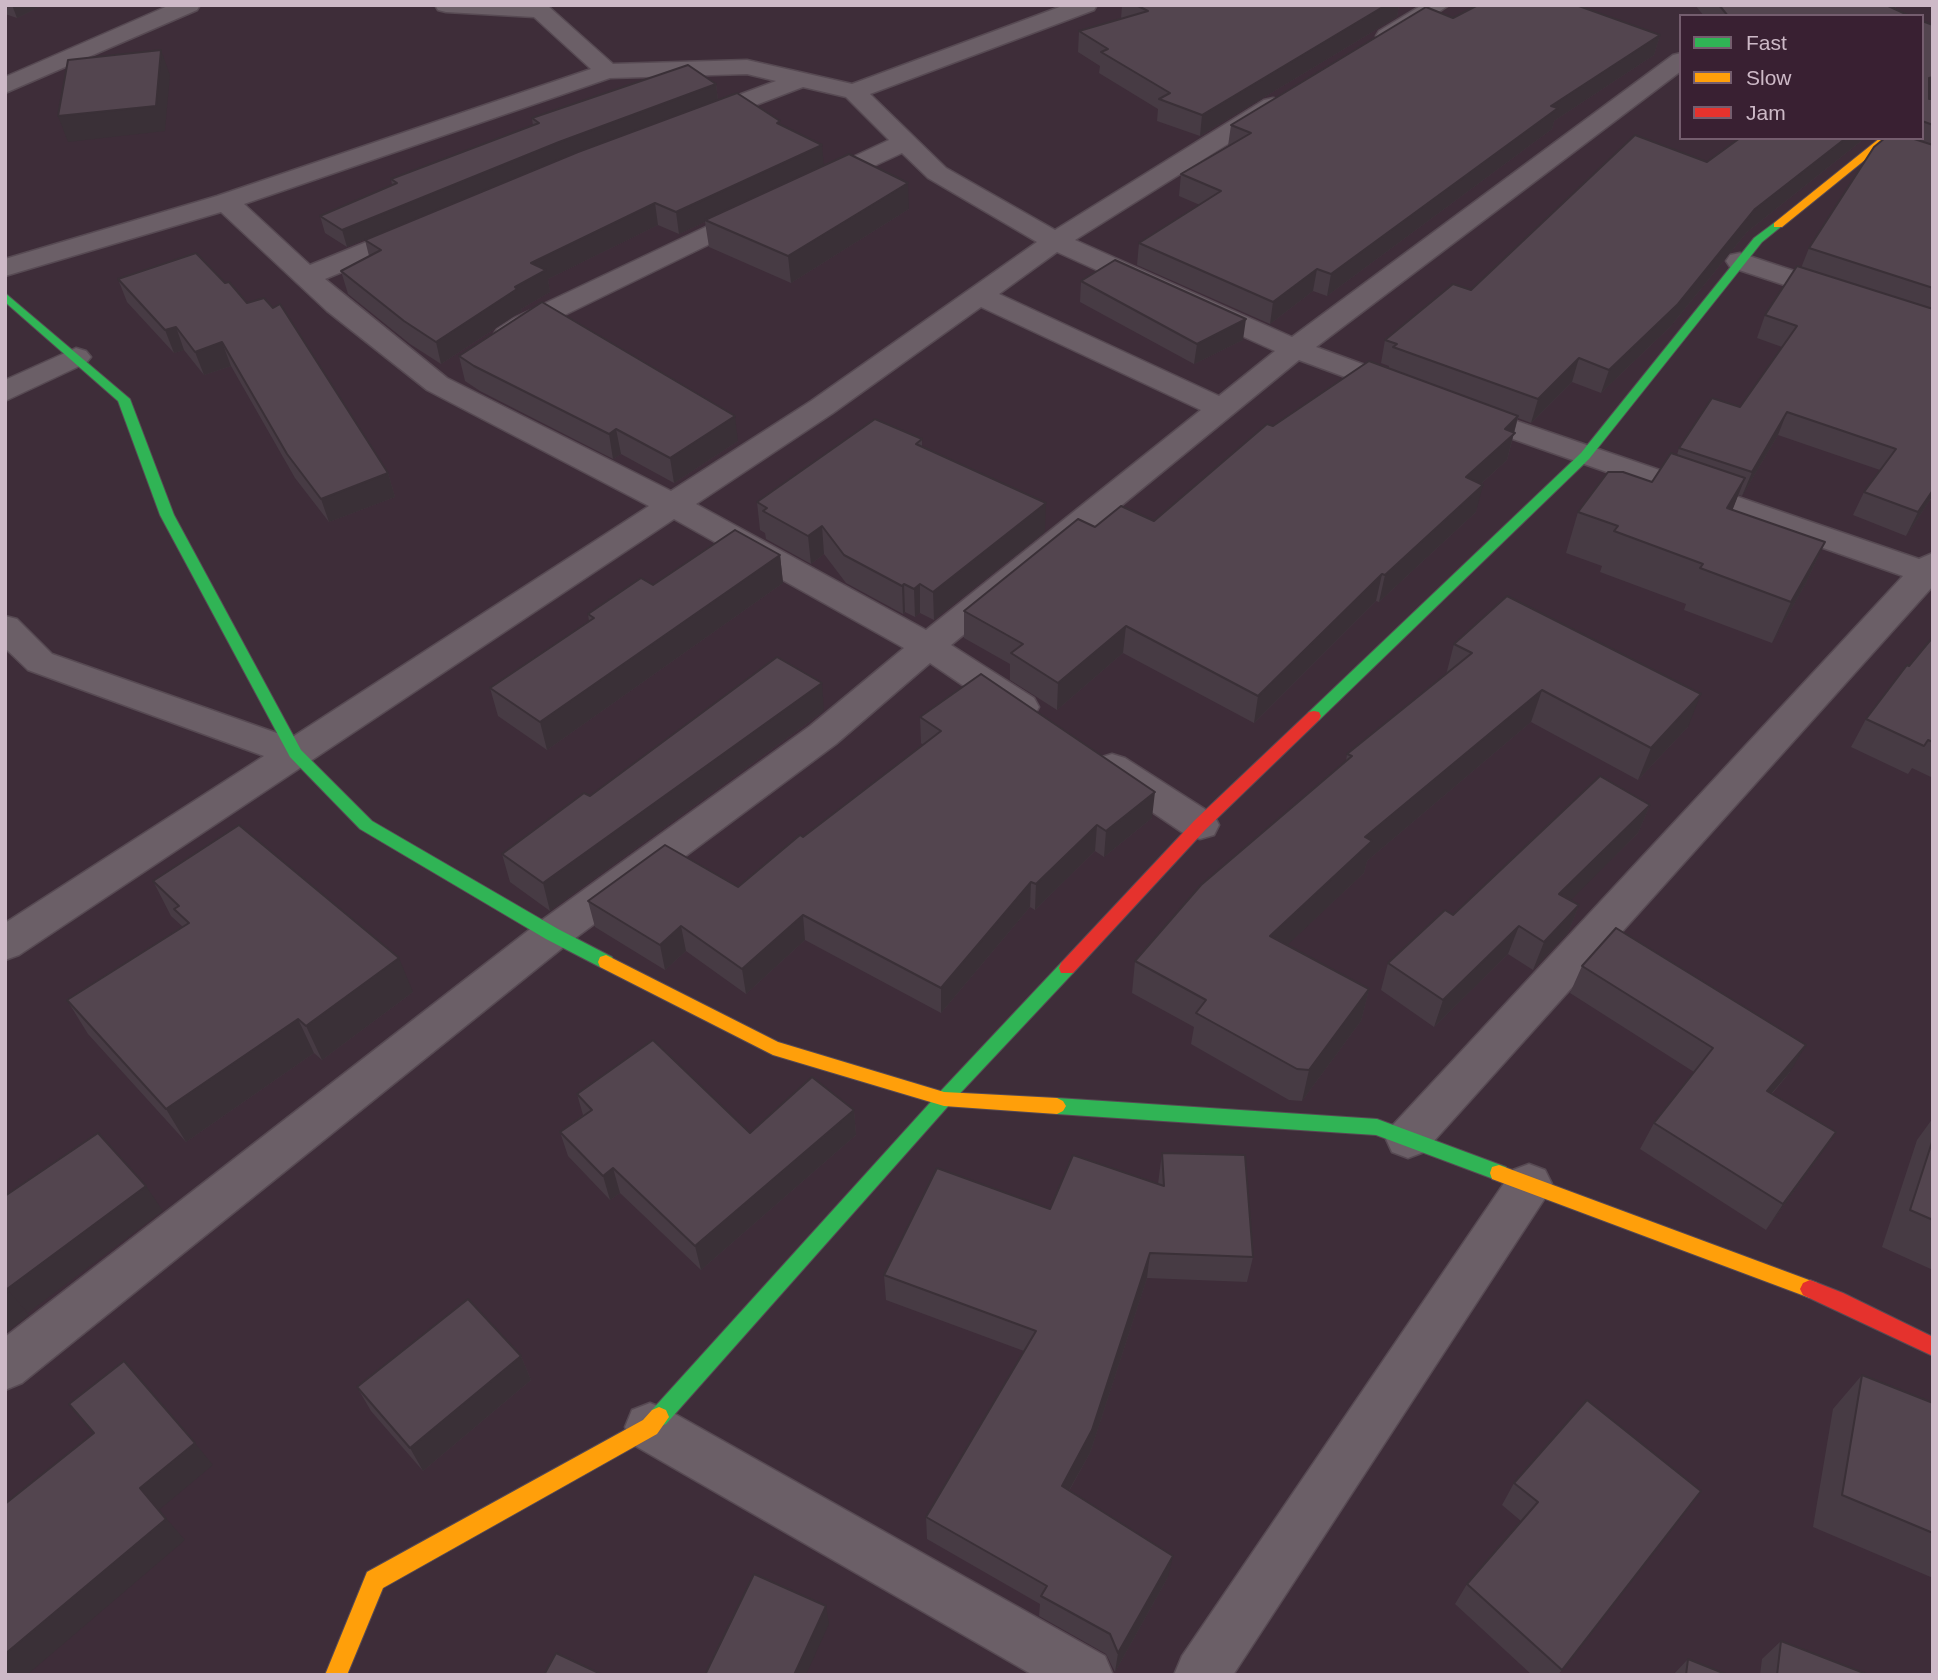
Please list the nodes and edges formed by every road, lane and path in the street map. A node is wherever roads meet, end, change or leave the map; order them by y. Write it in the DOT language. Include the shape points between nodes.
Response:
graph roads {
  1 [pos="189,5"];
  2 [pos="446,5"];
  3 [pos="1086,5"];
  4 [pos="1438,5"];
  5 [pos="550,8"];
  6 [pos="1366,49"];
  7 [pos="1679,61"];
  8 [pos="607,71"];
  9 [pos="800,79"];
  10 [pos="5,86"];
  11 [pos="854,92"];
  12 [pos="1295,92"];
  13 [pos="673,128"];
  14 [pos="905,142"];
  15 [pos="1892,144"];
  16 [pos="226,202"];
  17 [pos="445,219"];
  18 [pos="1055,241"];
  19 [pos="1740,261"];
  20 [pos="5,268"];
  21 [pos="306,277"];
  22 [pos="979,295"];
  23 [pos="5,296"];
  24 [pos="1933,326"];
  25 [pos="491,346"];
  26 [pos="1294,349"];
  27 [pos="76,357"];
  28 [pos="5,392"];
  29 [pos="1221,408"];
  30 [pos="1586,456"];
  31 [pos="673,505"];
  32 [pos="1931,571"];
  33 [pos="5,627"];
  34 [pos="928,646"];
  35 [pos="1041,721"];
  36 [pos="1087,751"];
  37 [pos="295,753"];
  38 [pos="1200,825"];
  39 [pos="552,934"];
  40 [pos="5,944"];
  41 [pos="944,1099"];
  42 [pos="1408,1139"];
  43 [pos="1529,1184"];
  44 [pos="1933,1347"];
  45 [pos="5,1367"];
  46 [pos="650,1427"];
  47 [pos="335,1675"];
  48 [pos="1086,1675"];
  49 [pos="1202,1675"];
  1 -- 10 [label="street"];
  2 -- 5 [label="street"];
  3 -- 11 [label="street"];
  4 -- 6 [label="street"];
  5 -- 8 [label="street"];
  7 -- 26 [label="street"];
  8 -- 9 [label="street" via="747,67"];
  8 -- 16 [label="street"];
  9 -- 11 [label="street"];
  9 -- 13 [label="street"];
  11 -- 14 [label="street"];
  12 -- 18 [label="street"];
  14 -- 18 [label="street" via="937,173"];
  14 -- 25 [label="street" via="524,324"];
  15 -- 19 [label="street" via="1758,240"];
  16 -- 20 [label="street"];
  16 -- 21 [label="street"];
  17 -- 21 [label="street"];
  18 -- 22 [label="street"];
  18 -- 26 [label="street"];
  19 -- 24 [label="street"];
  19 -- 30 [label="street"];
  21 -- 31 [label="street" via="337,305 448,376"];
  22 -- 29 [label="street"];
  22 -- 31 [label="street" via="822,407"];
  23 -- 27 [label="street"];
  26 -- 29 [label="street"];
  26 -- 30 [label="street"];
  27 -- 28 [label="street"];
  27 -- 37 [label="street" via="124,399 167,515"];
  29 -- 34 [label="street"];
  30 -- 32 [label="street"];
  30 -- 38 [label="street"];
  31 -- 34 [label="street"];
  31 -- 37 [label="street"];
  32 -- 42 [label="street"];
  33 -- 37 [label="street" via="40,662"];
  34 -- 35 [label="street"];
  34 -- 39 [label="street" via="823,735"];
  36 -- 38 [label="street"];
  37 -- 39 [label="street" via="366,825"];
  37 -- 40 [label="street"];
  38 -- 41 [label="street"];
  39 -- 41 [label="street" via="774,1048"];
  39 -- 45 [label="street"];
  41 -- 42 [label="street" via="1377,1127"];
  41 -- 46 [label="street"];
  42 -- 43 [label="street"];
  43 -- 44 [label="street" via="1836,1299"];
  43 -- 49 [label="street"];
  46 -- 47 [label="street" via="375,1580"];
  46 -- 48 [label="street"];
}
